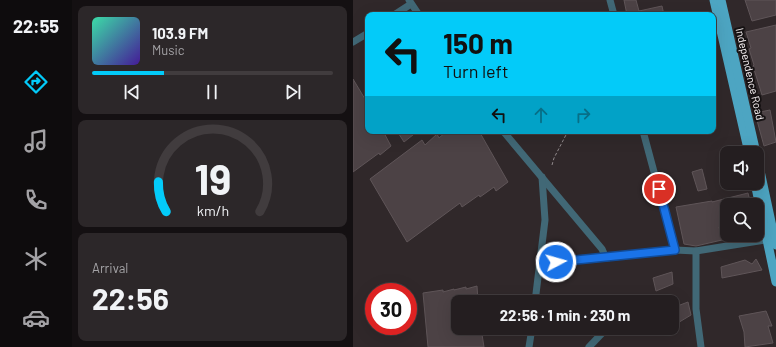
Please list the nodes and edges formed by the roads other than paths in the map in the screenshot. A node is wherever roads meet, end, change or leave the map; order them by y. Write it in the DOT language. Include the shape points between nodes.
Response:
graph roads {
  1 [pos="610,0"];
  2 [pos="714,0"];
  3 [pos="721,0"];
  4 [pos="410,2"];
  5 [pos="398,12"];
  6 [pos="417,12"];
  7 [pos="613,12"];
  8 [pos="365,34"];
  9 [pos="353,42"];
  10 [pos="506,134"];
  11 [pos="644,134"];
  12 [pos="747,146"];
  13 [pos="754,146"];
  14 [pos="542,176"];
  15 [pos="757,190"];
  16 [pos="764,190"];
  17 [pos="774,240"];
  18 [pos="675,250"];
  19 [pos="696,251"];
  20 [pos="606,258"];
  21 [pos="540,263"];
  22 [pos="776,282"];
  23 [pos="536,295"];
  24 [pos="531,335"];
  25 [pos="600,335"];
  26 [pos="529,347"];
  27 [pos="589,347"];
  28 [pos="701,347"];
  1 -- 7 [label="street"];
  2 -- 12 [label="main road, Independence Road"];
  3 -- 13 [label="main road, Independence Road"];
  4 -- 5 [label="street"];
  4 -- 6 [label="street"];
  8 -- 9 [label="street"];
  10 -- 14 [label="street"];
  11 -- 18 [label="street"];
  14 -- 20 [label="street"];
  14 -- 21 [label="street" via="545,220"];
  15 -- 17 [label="main road"];
  16 -- 17 [label="main road"];
  17 -- 19 [label="street"];
  17 -- 22 [label="main road"];
  18 -- 19 [label="street"];
  18 -- 20 [label="street"];
  19 -- 28 [label="street" via="696,309"];
  20 -- 21 [label="street"];
  21 -- 23 [label="street"];
  24 -- 26 [label="street"];
  25 -- 27 [label="street"];
}
